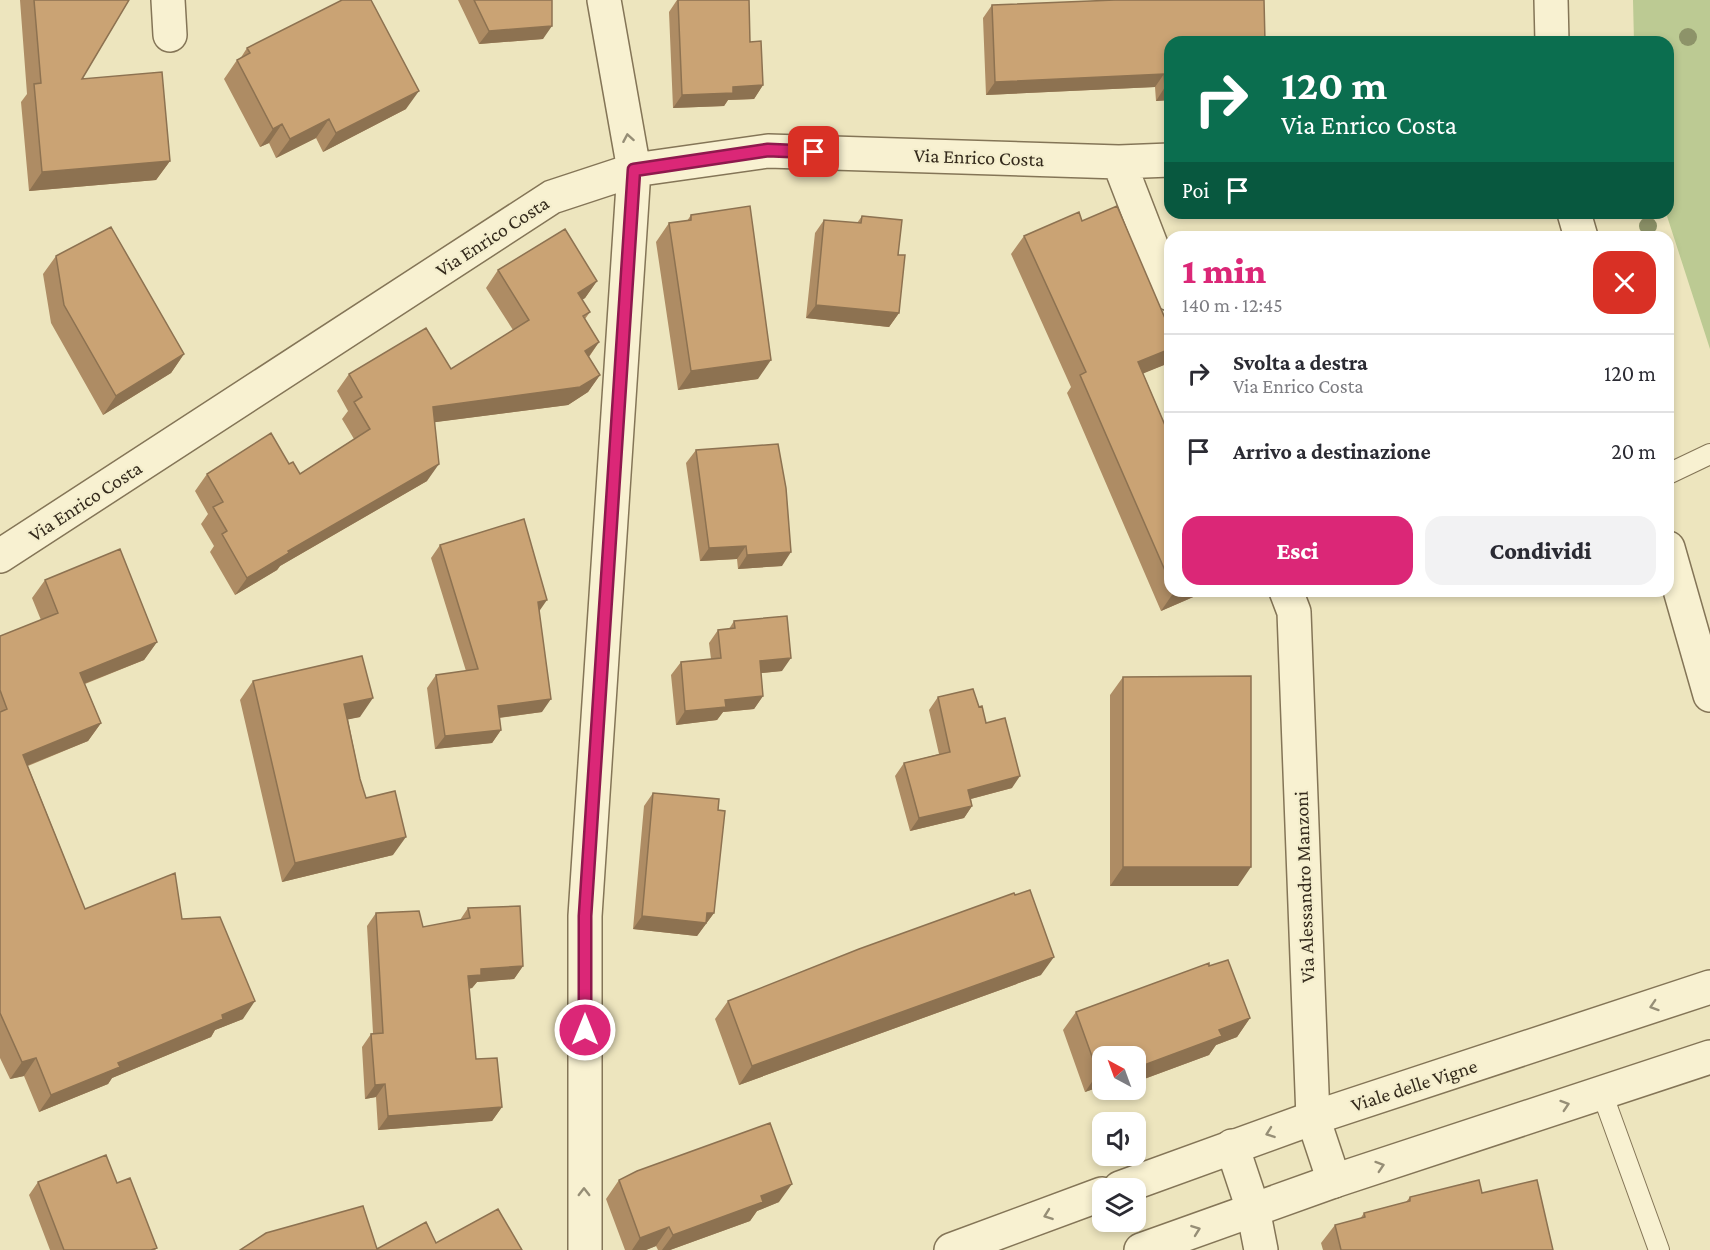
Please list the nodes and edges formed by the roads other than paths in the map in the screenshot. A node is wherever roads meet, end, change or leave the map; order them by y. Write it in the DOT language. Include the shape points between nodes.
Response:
graph roads {
  1 [pos="168,0"];
  2 [pos="604,0"];
  3 [pos="1551,0"];
  4 [pos="170,35"];
  5 [pos="1552,36"];
  6 [pos="1164,160"];
  7 [pos="1119,162"];
  8 [pos="634,170"];
  9 [pos="1164,278"];
  10 [pos="1710,454"];
  11 [pos="1674,471"];
  12 [pos="0,556"];
  13 [pos="1674,569"];
  14 [pos="1288,597"];
  15 [pos="1710,695"];
  16 [pos="1710,987"];
  17 [pos="1710,1057"];
  18 [pos="1602,1093"];
  19 [pos="1313,1118"];
  20 [pos="1232,1146"];
  21 [pos="1146,1178"];
  22 [pos="1334,1181"];
  23 [pos="1092,1198"];
  24 [pos="1253,1209"];
  25 [pos="585,1250"];
  26 [pos="951,1250"];
  27 [pos="1141,1250"];
  28 [pos="1261,1250"];
  29 [pos="1659,1250"];
  1 -- 4 [label="street"];
  8 -- 2 [label="street, one-way"];
  3 -- 5 [label="street"];
  6 -- 7 [label="street, Via Enrico Costa"];
  7 -- 8 [label="street, Via Enrico Costa" via="768,150"];
  7 -- 9 [label="street"];
  8 -- 12 [label="street, Via Enrico Costa" via="552,197"];
  25 -- 8 [label="street, one-way" via="585,916"];
  10 -- 11 [label="lane"];
  13 -- 15 [label="street"];
  14 -- 19 [label="street, Via Alessandro Manzoni" via="1294,612"];
  16 -- 19 [label="street, Viale delle Vigne, one-way"];
  17 -- 18 [label="street"];
  22 -- 18 [label="street, one-way"];
  18 -- 29 [label="lane"];
  19 -- 20 [label="street, Viale delle Vigne, one-way"];
  19 -- 22 [label="street, Via Alessandro Manzoni"];
  20 -- 21 [label="street, Viale delle Vigne"];
  20 -- 24 [label="street"];
  22 -- 24 [label="street"];
  23 -- 26 [label="street, one-way"];
  27 -- 24 [label="street, one-way"];
  24 -- 28 [label="street"];
}
